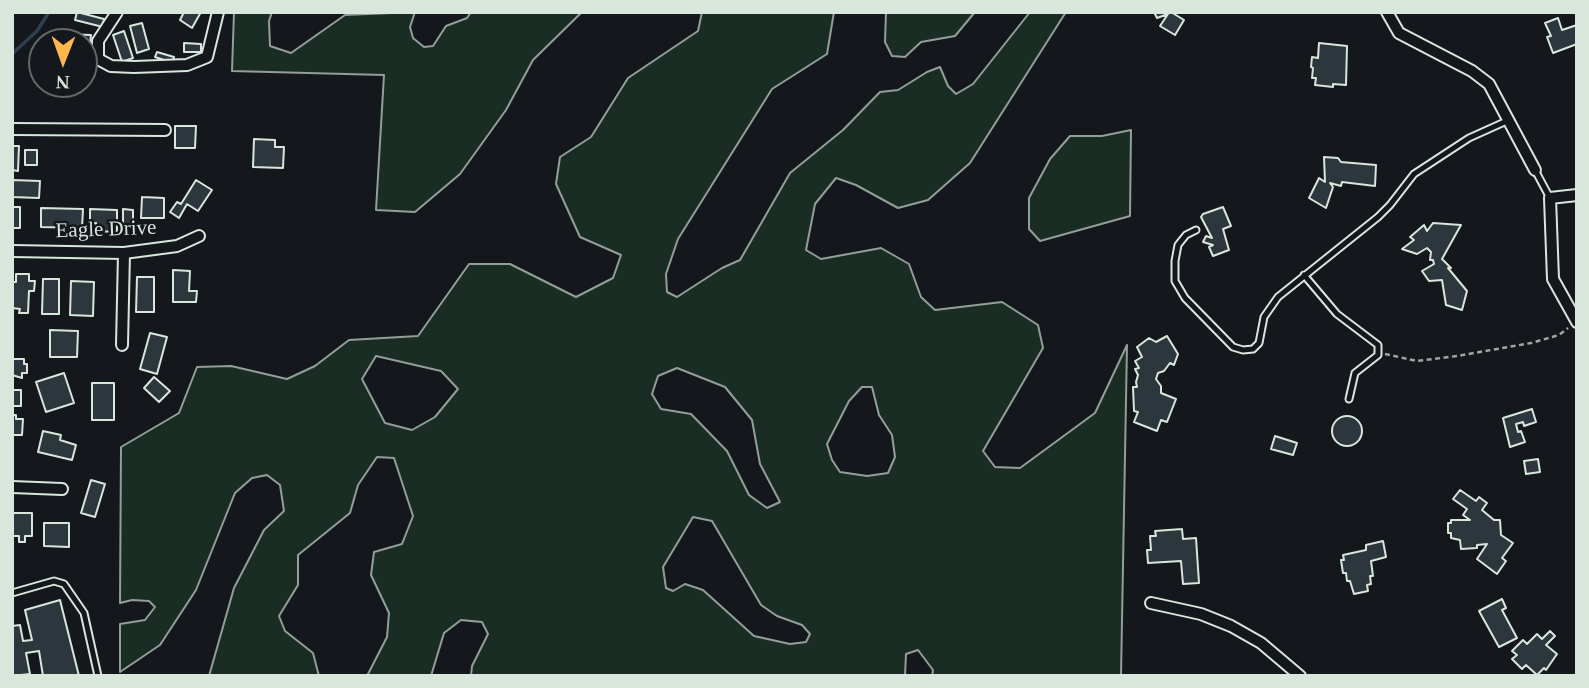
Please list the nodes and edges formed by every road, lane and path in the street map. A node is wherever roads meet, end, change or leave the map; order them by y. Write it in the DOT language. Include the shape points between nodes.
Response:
graph roads {
  1 [pos="117,12"];
  2 [pos="218,12"];
  3 [pos="1387,12"];
  4 [pos="1509,120"];
  5 [pos="12,129"];
  6 [pos="166,130"];
  7 [pos="1535,170"];
  8 [pos="1577,195"];
  9 [pos="1550,198"];
  10 [pos="1196,230"];
  11 [pos="199,236"];
  12 [pos="12,251"];
  13 [pos="124,253"];
  14 [pos="1304,275"];
  15 [pos="1576,322"];
  16 [pos="122,345"];
  17 [pos="1378,352"];
  18 [pos="1349,399"];
  19 [pos="12,488"];
  20 [pos="62,489"];
  21 [pos="12,593"];
  22 [pos="1150,603"];
  23 [pos="98,676"];
  24 [pos="1300,676"];
  1 -- 2 [label="street" via="98,41 98,59 111,66 134,67 187,65 206,57"];
  3 -- 4 [label="street" via="1399,33 1489,84"];
  4 -- 7 [label="street"];
  4 -- 14 [label="lane" via="1469,138 1413,174 1378,217"];
  5 -- 6 [label="street"];
  7 -- 9 [label="lane"];
  8 -- 9 [label="street"];
  9 -- 15 [label="street" via="1553,279"];
  10 -- 14 [label="lane" via="1178,245 1175,281 1185,298 1233,347 1254,349 1270,306"];
  11 -- 13 [label="street, Eagle Drive" via="177,246"];
  12 -- 13 [label="street, Eagle Drive"];
  13 -- 16 [label="street"];
  14 -- 17 [label="lane" via="1337,314 1378,345"];
  15 -- 17 [label="path" via="1559,335 1496,350 1417,361"];
  17 -- 18 [label="lane" via="1355,373"];
  19 -- 20 [label="street"];
  21 -- 23 [label="lane" via="54,581 64,584 84,613"];
  22 -- 24 [label="street" via="1231,626 1261,643"];
}
